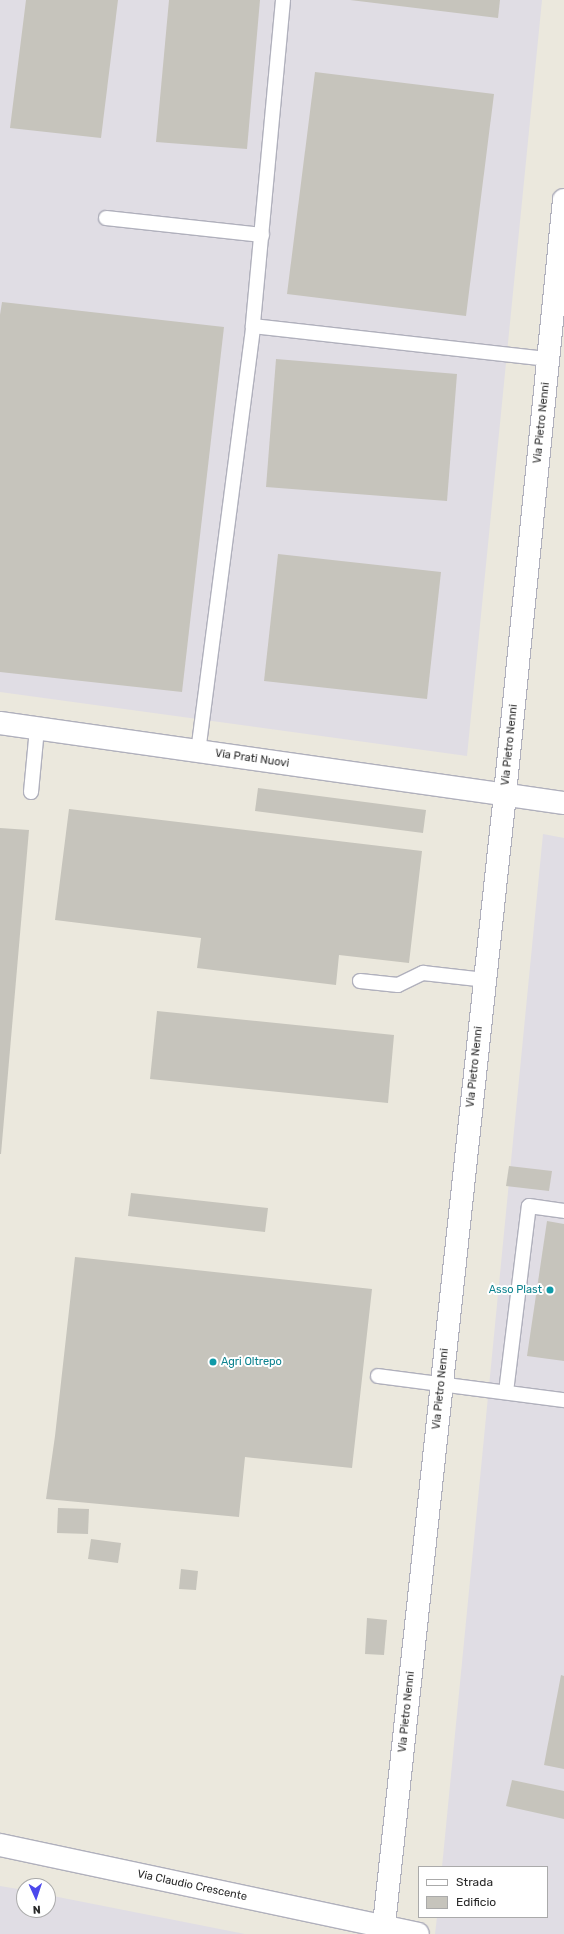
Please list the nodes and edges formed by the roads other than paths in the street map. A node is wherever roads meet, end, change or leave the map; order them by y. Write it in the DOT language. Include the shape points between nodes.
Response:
graph roads {
  1 [pos="283,0"];
  2 [pos="564,200"];
  3 [pos="106,218"];
  4 [pos="262,235"];
  5 [pos="254,326"];
  6 [pos="548,359"];
  7 [pos="0,722"];
  8 [pos="37,728"];
  9 [pos="198,752"];
  10 [pos="31,792"];
  11 [pos="505,794"];
  12 [pos="564,803"];
  13 [pos="485,980"];
  14 [pos="360,981"];
  15 [pos="564,1211"];
  16 [pos="378,1376"];
  17 [pos="442,1383"];
  18 [pos="506,1392"];
  19 [pos="564,1400"];
  20 [pos="0,1845"];
  21 [pos="384,1930"];
  22 [pos="418,1934"];
  1 -- 4 [label="lane"];
  2 -- 6 [label="street, Via Pietro Nenni"];
  3 -- 4 [label="lane"];
  4 -- 5 [label="lane"];
  5 -- 6 [label="lane"];
  5 -- 9 [label="lane"];
  6 -- 11 [label="street, Via Pietro Nenni"];
  7 -- 8 [label="street, Via Prati Nuovi"];
  8 -- 9 [label="street, Via Prati Nuovi"];
  8 -- 10 [label="lane"];
  9 -- 11 [label="street, Via Prati Nuovi"];
  11 -- 12 [label="street, Via Prati Nuovi"];
  11 -- 13 [label="street, Via Pietro Nenni"];
  13 -- 14 [label="lane" via="423,973 398,985"];
  13 -- 17 [label="street, Via Pietro Nenni"];
  15 -- 18 [label="lane" via="530,1206"];
  16 -- 17 [label="lane"];
  17 -- 18 [label="lane"];
  17 -- 21 [label="street, Via Pietro Nenni"];
  18 -- 19 [label="lane"];
  20 -- 21 [label="street, Via Claudio Crescente"];
  21 -- 22 [label="street, Via Claudio Crescente"];
}
